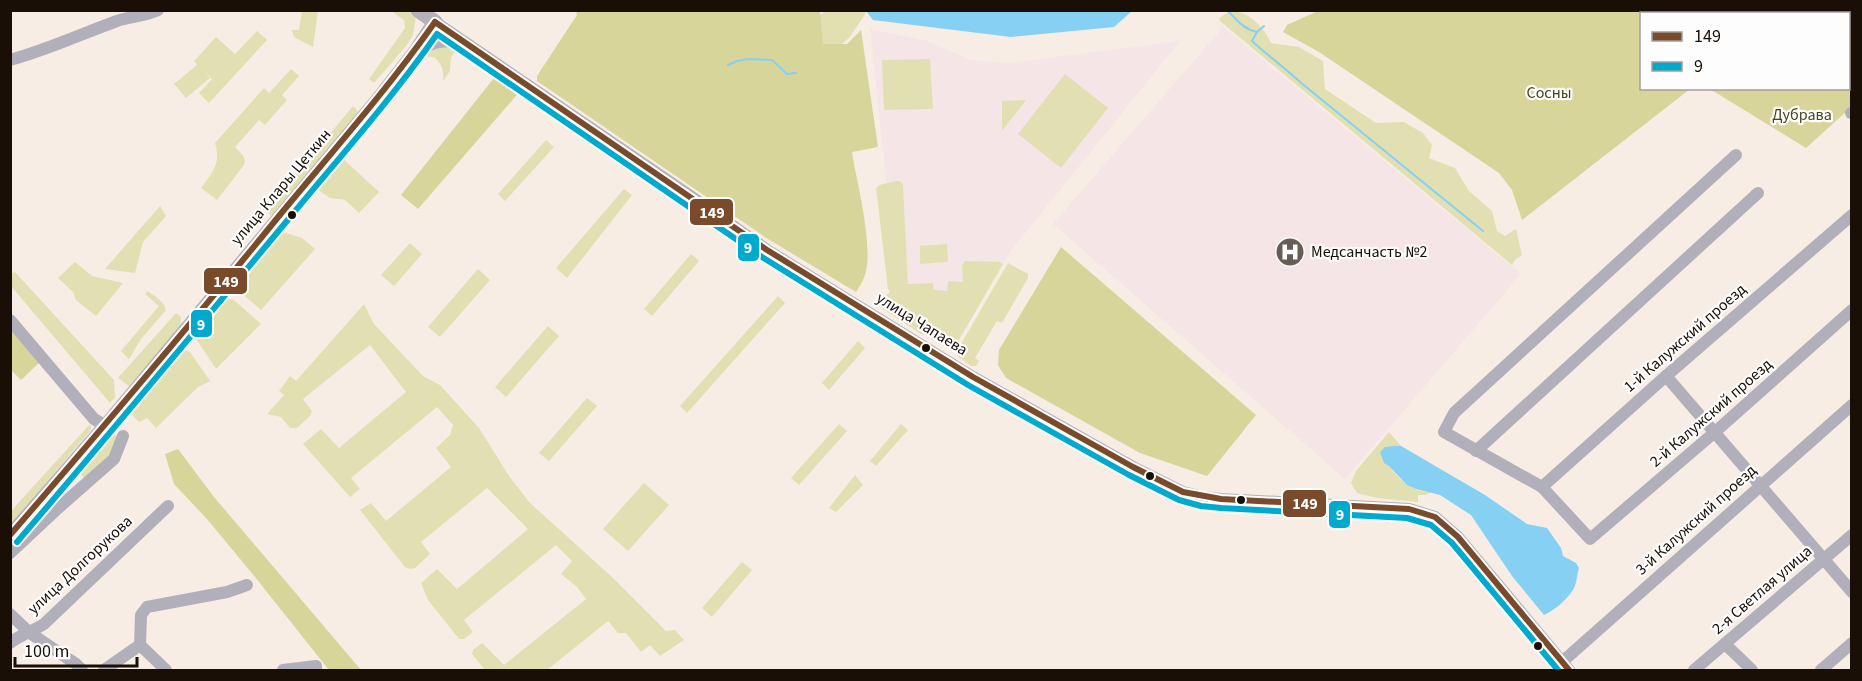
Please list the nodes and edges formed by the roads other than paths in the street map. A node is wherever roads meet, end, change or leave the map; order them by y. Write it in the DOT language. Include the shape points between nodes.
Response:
graph roads {
  1 [pos="158,10"];
  2 [pos="418,10"];
  3 [pos="435,22"];
  4 [pos="467,44"];
  5 [pos="416,51"];
  6 [pos="10,60"];
  7 [pos="1736,155"];
  8 [pos="1758,193"];
  9 [pos="1851,215"];
  10 [pos="1851,310"];
  11 [pos="10,320"];
  12 [pos="1666,376"];
  13 [pos="1851,405"];
  14 [pos="106,426"];
  15 [pos="1715,432"];
  16 [pos="123,436"];
  17 [pos="1476,451"];
  18 [pos="1760,485"];
  19 [pos="1542,487"];
  20 [pos="168,506"];
  21 [pos="1851,535"];
  22 [pos="10,536"];
  23 [pos="10,554"];
  24 [pos="1823,560"];
  25 [pos="247,585"];
  26 [pos="1851,592"];
  27 [pos="10,614"];
  28 [pos="30,633"];
  29 [pos="10,643"];
  30 [pos="1851,643"];
  31 [pos="1725,644"];
  32 [pos="140,645"];
  33 [pos="1566,666"];
  34 [pos="316,668"];
  35 [pos="82,670"];
  36 [pos="104,670"];
  37 [pos="166,670"];
  38 [pos="284,670"];
  39 [pos="1694,670"];
  40 [pos="1752,670"];
  41 [pos="1821,670"];
  1 -- 6 [label="street" via="119,20"];
  2 -- 3 [label="main road, улица Чапаева"];
  3 -- 4 [label="street, улица Чапаева"];
  3 -- 5 [label="main road, улица Клары Цеткин"];
  4 -- 5 [label="street" via="439,41"];
  4 -- 33 [label="street, улица Чапаева" via="767,250 973,377 1183,492 1221,499 1409,509 1435,517 1458,537"];
  5 -- 14 [label="main road, улица Клары Цеткин"];
  7 -- 17 [label="street" via="1454,413 1444,432"];
  8 -- 17 [label="street"];
  9 -- 12 [label="street, 1-й Калужский проезд"];
  10 -- 15 [label="street, 2-й Калужский проезд"];
  11 -- 14 [label="street" via="94,419"];
  12 -- 15 [label="street"];
  12 -- 19 [label="street, 1-й Калужский проезд"];
  13 -- 18 [label="street, 3-й Калужский проезд"];
  14 -- 22 [label="main road, улица Клары Цеткин"];
  15 -- 18 [label="street"];
  15 -- 19 [label="street, 2-й Калужский проезд" via="1590,539"];
  16 -- 23 [label="street" via="114,459"];
  17 -- 19 [label="street"];
  18 -- 24 [label="street"];
  18 -- 33 [label="street, 3-й Калужский проезд"];
  20 -- 28 [label="street, улица Долгорукова"];
  21 -- 24 [label="street, 2-я Светлая улица"];
  24 -- 26 [label="street"];
  24 -- 31 [label="street, 2-я Светлая улица"];
  25 -- 32 [label="street" via="147,608 141,615"];
  27 -- 28 [label="street"];
  28 -- 29 [label="street, улица Долгорукова"];
  28 -- 35 [label="street"];
  30 -- 41 [label="street"];
  31 -- 39 [label="street, 2-я Светлая улица"];
  31 -- 40 [label="street"];
  32 -- 36 [label="street"];
  32 -- 37 [label="street"];
  34 -- 38 [label="street"];
}
